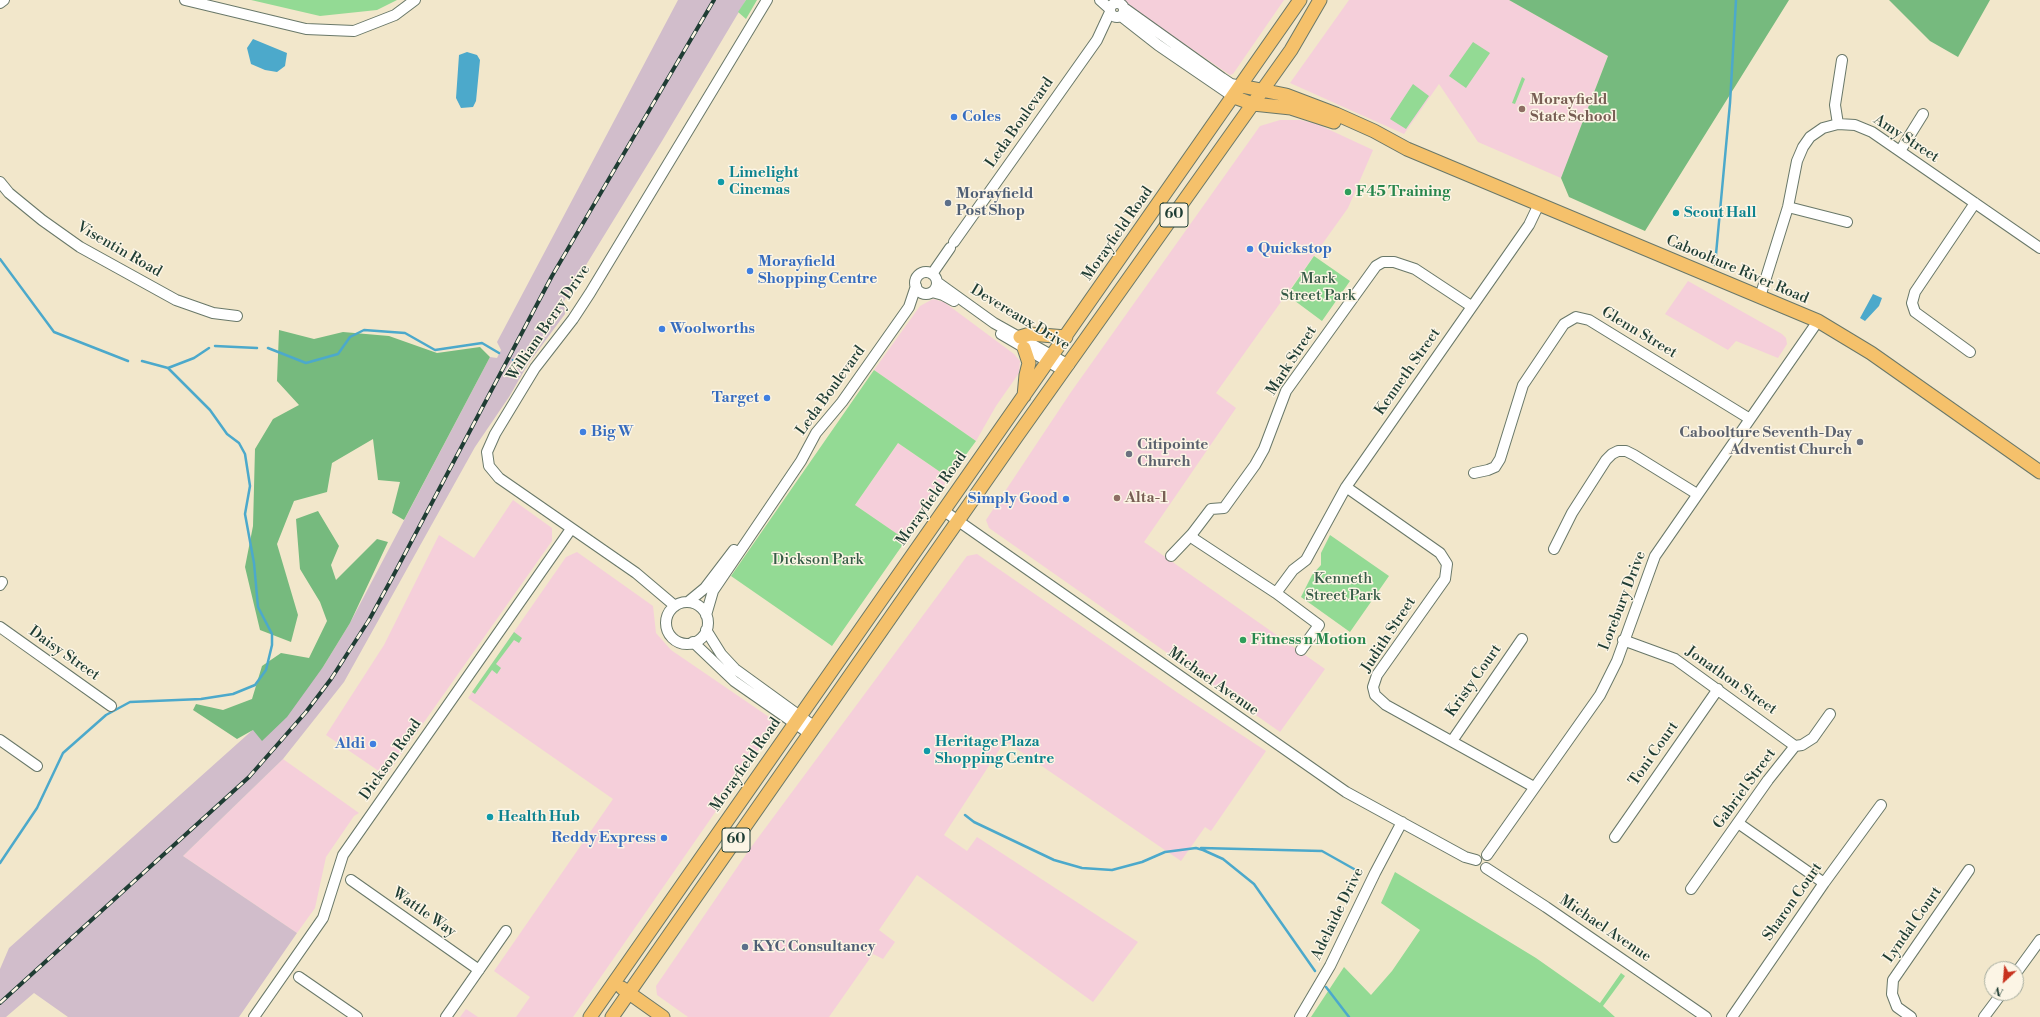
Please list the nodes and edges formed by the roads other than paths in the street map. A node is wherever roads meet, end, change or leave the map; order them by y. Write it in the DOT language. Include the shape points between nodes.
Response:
graph roads {
  1 [pos="4,0"];
  2 [pos="185,0"];
  3 [pos="415,0"];
  4 [pos="767,0"];
  5 [pos="1100,0"];
  6 [pos="1300,0"];
  7 [pos="1320,0"];
  8 [pos="0,3"];
  9 [pos="1116,10"];
  10 [pos="1842,60"];
  11 [pos="1262,91"];
  12 [pos="1237,92"];
  13 [pos="1253,104"];
  14 [pos="1923,114"];
  15 [pos="1838,124"];
  16 [pos="1396,144"];
  17 [pos="1900,151"];
  18 [pos="0,182"];
  19 [pos="1975,203"];
  20 [pos="1538,204"];
  21 [pos="1788,207"];
  22 [pos="1847,222"];
  23 [pos="2040,248"];
  24 [pos="935,278"];
  25 [pos="916,286"];
  26 [pos="928,292"];
  27 [pos="1760,297"];
  28 [pos="1471,306"];
  29 [pos="909,307"];
  30 [pos="237,316"];
  31 [pos="1818,321"];
  32 [pos="1066,337"];
  33 [pos="1022,343"];
  34 [pos="1970,352"];
  35 [pos="1051,358"];
  36 [pos="1066,368"];
  37 [pos="1024,396"];
  38 [pos="1750,418"];
  39 [pos="2040,472"];
  40 [pos="1474,473"];
  41 [pos="1346,487"];
  42 [pos="1698,494"];
  43 [pos="944,511"];
  44 [pos="958,521"];
  45 [pos="571,529"];
  46 [pos="751,533"];
  47 [pos="1192,534"];
  48 [pos="1554,549"];
  49 [pos="1171,556"];
  50 [pos="1276,593"];
  51 [pos="688,602"];
  52 [pos="675,606"];
  53 [pos="706,615"];
  54 [pos="0,627"];
  55 [pos="706,630"];
  56 [pos="1522,639"];
  57 [pos="1623,640"];
  58 [pos="693,642"];
  59 [pos="1301,650"];
  60 [pos="1718,689"];
  61 [pos="111,706"];
  62 [pos="1830,714"];
  63 [pos="797,720"];
  64 [pos="813,730"];
  65 [pos="0,740"];
  66 [pos="1452,740"];
  67 [pos="1795,746"];
  68 [pos="37,766"];
  69 [pos="1534,787"];
  70 [pos="1881,805"];
  71 [pos="1402,822"];
  72 [pos="1738,823"];
  73 [pos="1614,837"];
  74 [pos="1487,855"];
  75 [pos="1476,860"];
  76 [pos="1486,868"];
  77 [pos="1970,870"];
  78 [pos="351,880"];
  79 [pos="1824,883"];
  80 [pos="1691,889"];
  81 [pos="506,931"];
  82 [pos="2040,940"];
  83 [pos="2024,962"];
  84 [pos="479,970"];
  85 [pos="298,977"];
  86 [pos="614,983"];
  87 [pos="628,993"];
  88 [pos="1996,1001"];
  89 [pos="254,1017"];
  90 [pos="357,1017"];
  91 [pos="446,1017"];
  92 [pos="590,1017"];
  93 [pos="612,1017"];
  94 [pos="663,1017"];
  95 [pos="1300,1017"];
  96 [pos="1706,1017"];
  97 [pos="1732,1017"];
  98 [pos="1911,1017"];
  99 [pos="1984,1017"];
  1 -- 8 [label="street"];
  2 -- 3 [label="street" via="306,29 354,31 395,15"];
  4 -- 45 [label="street, William Berry Drive" via="584,303 535,368 487,452 487,462 495,474"];
  5 -- 9 [label="street"];
  6 -- 12 [label="main road, Morayfield Road / 60"];
  7 -- 11 [label="main road, 60" via="1301,35"];
  9 -- 12 [label="street" via="1158,45"];
  9 -- 24 [label="street, Leda Boulevard" via="1102,37 1097,40 952,245"];
  10 -- 15 [label="street" via="1836,105"];
  11 -- 12 [label="main road, Caboolture River Road"];
  11 -- 13 [label="main road, 60"];
  11 -- 16 [label="main road, Caboolture River Road" via="1297,99 1374,131"];
  12 -- 13 [label="main road, Caboolture River Road"];
  12 -- 32 [label="main road, Morayfield Road / 60"];
  13 -- 16 [label="main road, Caboolture River Road" via="1301,110 1372,138"];
  13 -- 36 [label="main road, 60"];
  14 -- 17 [label="street"];
  15 -- 17 [label="street, Amy Street" via="1864,127"];
  15 -- 21 [label="street, Amy Street" via="1823,128 1810,137 1803,147 1797,161"];
  16 -- 20 [label="main road, Caboolture River Road"];
  17 -- 19 [label="street, Amy Street"];
  18 -- 30 [label="street, Visentin Road" via="9,193 80,247 176,300 213,313"];
  19 -- 23 [label="street, Amy Street"];
  19 -- 34 [label="street" via="1915,292 1912,304 1915,312"];
  20 -- 27 [label="main road, Caboolture River Road"];
  20 -- 28 [label="street, Kenneth Street" via="1529,225"];
  21 -- 22 [label="street"];
  21 -- 27 [label="street, Amy Street"];
  24 -- 25 [label="street" via="926,272 920,274"];
  24 -- 26 [label="street" via="936,288"];
  24 -- 33 [label="street, Devereaux Drive"];
  25 -- 26 [label="street"];
  25 -- 29 [label="street, Leda Boulevard"];
  26 -- 29 [label="street, Leda Boulevard"];
  26 -- 33 [label="street, Devereaux Drive" via="948,297"];
  27 -- 31 [label="main road, Caboolture River Road"];
  28 -- 41 [label="street, Kenneth Street"];
  28 -- 47 [label="street, Mark Street" via="1415,269 1394,262 1383,262 1376,266 1286,391 1258,459 1224,508 1211,509"];
  29 -- 46 [label="street, Leda Boulevard" via="842,402 816,433 801,461"];
  31 -- 38 [label="street, Lorebury Drive"];
  31 -- 39 [label="main road, Caboolture River Road" via="1871,353"];
  32 -- 33 [label="main road" via="1030,334"];
  32 -- 35 [label="main road, Morayfield Road / 60"];
  33 -- 35 [label="street, Devereaux Drive"];
  33 -- 37 [label="main road" via="1029,363"];
  35 -- 36 [label="street, Devereaux Drive"];
  35 -- 37 [label="main road, Morayfield Road / 60"];
  36 -- 44 [label="main road, 60"];
  37 -- 43 [label="main road, Morayfield Road / 60"];
  38 -- 40 [label="street, Glenn Street" via="1589,320 1576,318 1564,324 1522,385 1500,459 1495,467"];
  38 -- 42 [label="street, Lorebury Drive"];
  41 -- 50 [label="street, Kenneth Street" via="1306,560 1293,570"];
  41 -- 66 [label="street, Judith Street" via="1440,553 1447,564 1445,579 1377,675 1374,687 1375,695 1380,700"];
  42 -- 48 [label="street" via="1634,454 1618,451 1606,460 1572,513"];
  42 -- 57 [label="street, Lorebury Drive" via="1654,556"];
  43 -- 44 [label="street, Michael Avenue"];
  43 -- 63 [label="main road, Morayfield Road / 60"];
  44 -- 64 [label="main road, 60"];
  44 -- 71 [label="street, Michael Avenue" via="1346,792"];
  45 -- 52 [label="street, William Berry Drive" via="641,577"];
  45 -- 89 [label="street, Dickson Road" via="343,855 323,918"];
  46 -- 51 [label="street, Leda Boulevard" via="728,556 705,588"];
  46 -- 53 [label="street, Leda Boulevard" via="713,591"];
  47 -- 49 [label="street"];
  47 -- 50 [label="street" via="1194,539"];
  50 -- 59 [label="street" via="1319,625"];
  51 -- 52 [label="street"];
  51 -- 53 [label="street" via="699,606"];
  52 -- 58 [label="street" via="667,616 669,634 680,642"];
  53 -- 55 [label="street"];
  54 -- 61 [label="street, Daisy Street"];
  55 -- 58 [label="street" via="699,640"];
  55 -- 63 [label="street" via="721,654 735,669"];
  56 -- 66 [label="street, Kristy Court"];
  57 -- 60 [label="street, Jonathon Street" via="1675,659"];
  57 -- 69 [label="street, Lorebury Drive" via="1617,661 1600,695"];
  58 -- 63 [label="street" via="730,678"];
  60 -- 67 [label="street, Jonathon Street"];
  60 -- 73 [label="street, Toni Court"];
  62 -- 67 [label="street, Gabriel Street" via="1813,738"];
  63 -- 64 [label="street"];
  63 -- 86 [label="main road, Morayfield Road / 60"];
  64 -- 87 [label="main road, 60"];
  65 -- 68 [label="street"];
  66 -- 69 [label="street, Judith Street"];
  67 -- 72 [label="street, Gabriel Street"];
  69 -- 74 [label="street, Lorebury Drive"];
  70 -- 79 [label="street, Sharon Court"];
  71 -- 75 [label="street, Michael Avenue" via="1465,857"];
  71 -- 95 [label="street, Adelaide Drive" via="1330,966"];
  72 -- 79 [label="street"];
  72 -- 80 [label="street, Gabriel Street"];
  74 -- 75 [label="street" via="1480,855"];
  74 -- 76 [label="street" via="1491,861"];
  75 -- 76 [label="street" via="1479,867"];
  76 -- 96 [label="street, Michael Avenue"];
  77 -- 98 [label="street, Lyndal Court" via="1893,980 1892,994 1897,1007"];
  78 -- 84 [label="street, Wattle Way"];
  79 -- 97 [label="street, Sharon Court"];
  81 -- 84 [label="street"];
  82 -- 83 [label="street"];
  84 -- 91 [label="street"];
  85 -- 90 [label="street"];
  86 -- 87 [label="main road"];
  86 -- 92 [label="main road, Morayfield Road / 60"];
  87 -- 93 [label="main road, 60"];
  87 -- 94 [label="main road"];
  88 -- 99 [label="street"];
}
